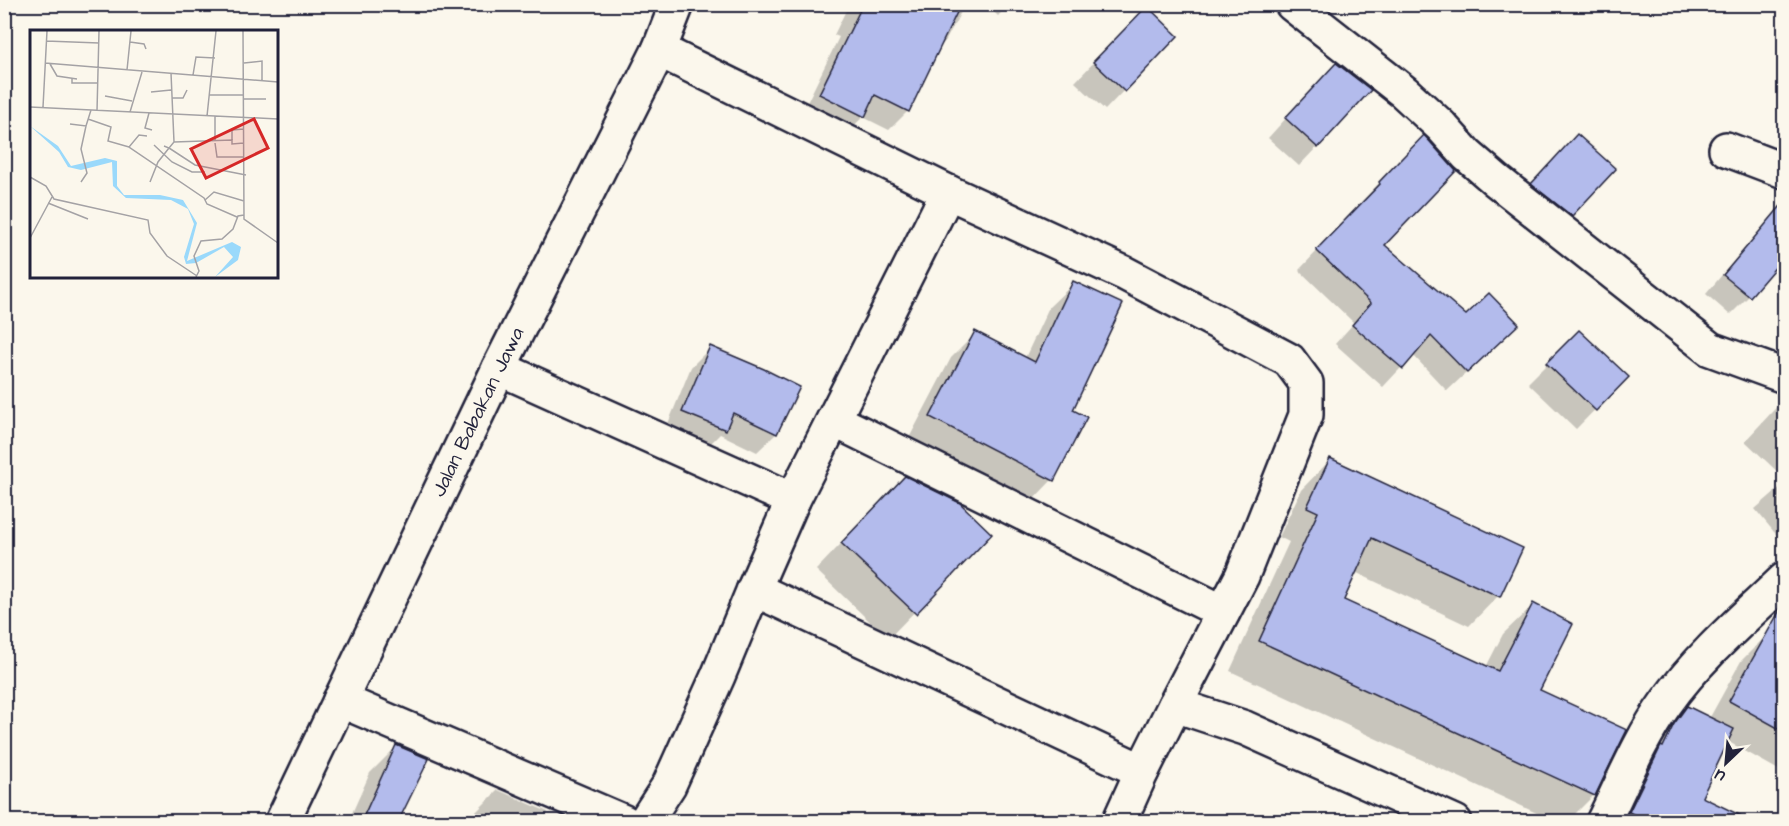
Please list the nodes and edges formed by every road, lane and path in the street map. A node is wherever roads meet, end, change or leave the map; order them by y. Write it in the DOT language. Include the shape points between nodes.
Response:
graph roads {
  1 [pos="677,4"];
  2 [pos="1292,4"];
  3 [pos="659,50"];
  4 [pos="1726,149"];
  5 [pos="1785,171"];
  6 [pos="948,192"];
  7 [pos="499,368"];
  8 [pos="1785,376"];
  9 [pos="834,420"];
  10 [pos="793,500"];
  11 [pos="1785,580"];
  12 [pos="754,589"];
  13 [pos="1223,612"];
  14 [pos="340,700"];
  15 [pos="1175,705"];
  16 [pos="1142,771"];
  17 [pos="282,822"];
  18 [pos="624,822"];
  19 [pos="645,822"];
  20 [pos="1119,822"];
  21 [pos="1455,822"];
  22 [pos="1603,822"];
  1 -- 3 [label="street, Jalan Babakan Jawa"];
  2 -- 8 [label="street" via="1404,92 1496,180 1710,349"];
  3 -- 6 [label="street"];
  3 -- 7 [label="street, Jalan Babakan Jawa"];
  4 -- 5 [label="street"];
  6 -- 9 [label="street"];
  6 -- 13 [label="street" via="1124,273 1289,360 1306,383 1306,415 1242,576"];
  7 -- 10 [label="street"];
  7 -- 14 [label="street, Jalan Babakan Jawa"];
  9 -- 10 [label="street"];
  9 -- 13 [label="street"];
  10 -- 12 [label="street"];
  11 -- 22 [label="street" via="1694,668 1665,704"];
  12 -- 16 [label="street"];
  12 -- 19 [label="street" via="669,785"];
  13 -- 15 [label="street"];
  14 -- 17 [label="street, Jalan Babakan Jawa"];
  14 -- 18 [label="street"];
  15 -- 16 [label="street"];
  15 -- 21 [label="street" via="1245,728"];
  16 -- 20 [label="street"];
}
